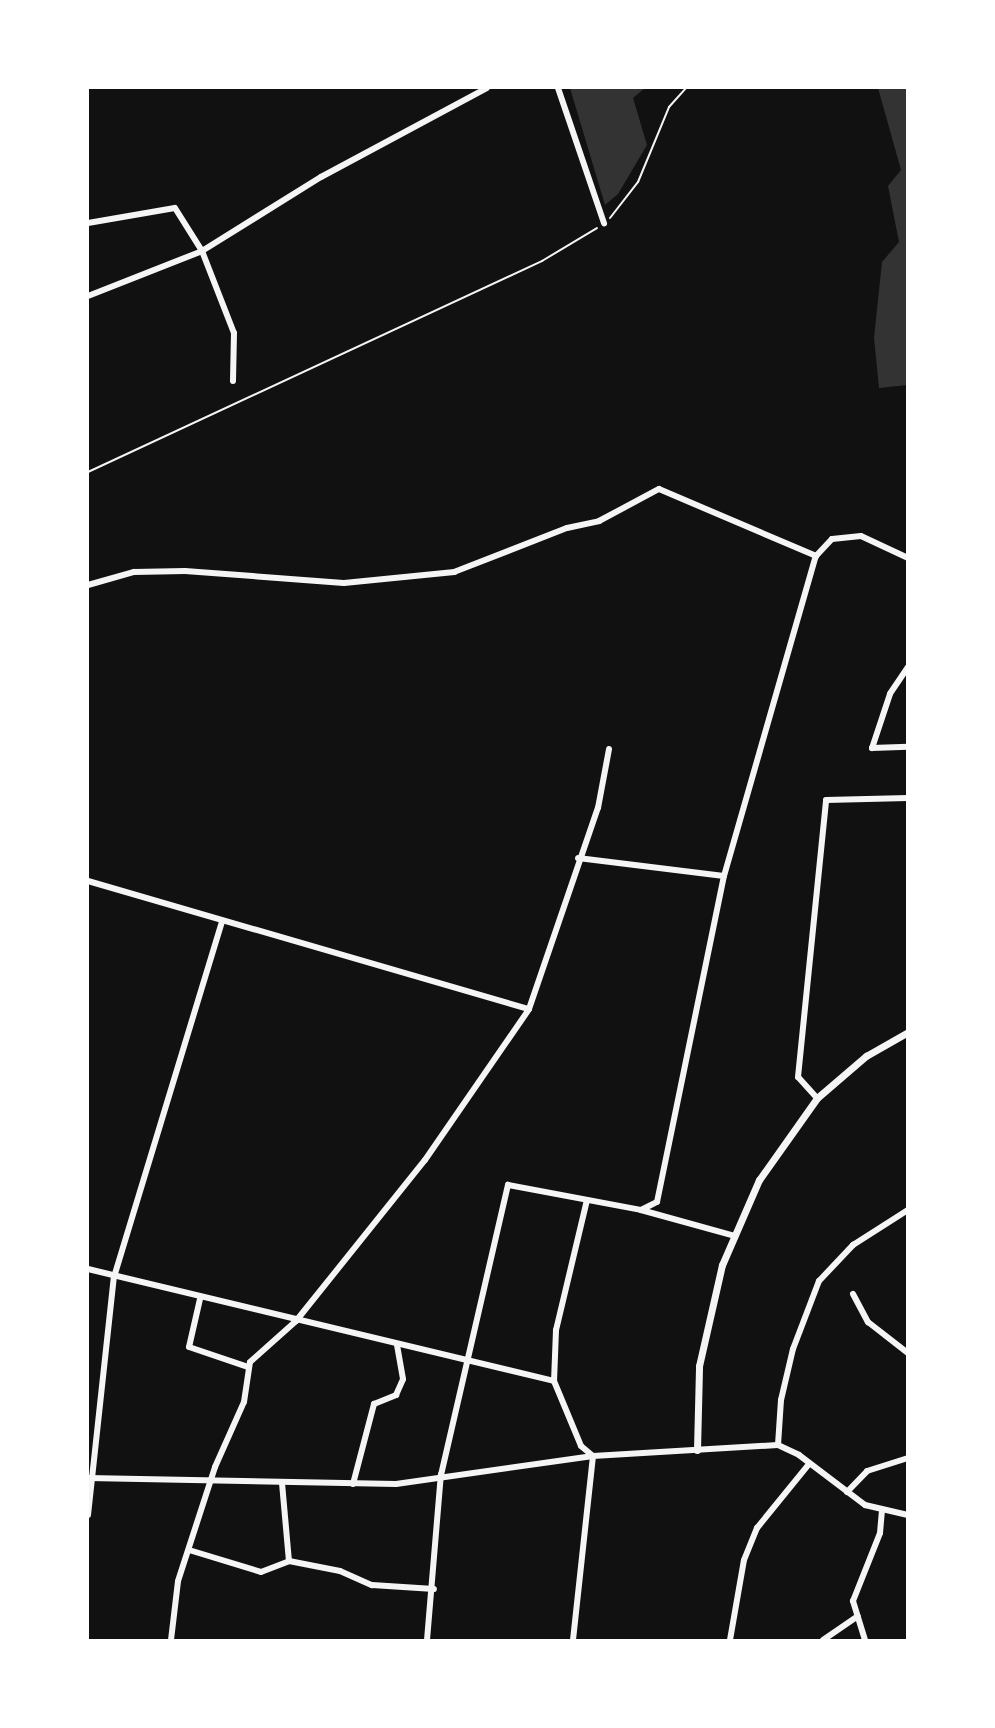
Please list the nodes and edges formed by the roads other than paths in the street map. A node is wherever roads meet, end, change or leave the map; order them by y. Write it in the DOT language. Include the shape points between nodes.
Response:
graph roads {
  1 [pos="487,88"];
  2 [pos="558,88"];
  3 [pos="88,223"];
  4 [pos="604,223"];
  5 [pos="202,251"];
  6 [pos="88,296"];
  7 [pos="233,381"];
  8 [pos="816,555"];
  9 [pos="908,558"];
  10 [pos="88,585"];
  11 [pos="908,667"];
  12 [pos="908,747"];
  13 [pos="609,749"];
  14 [pos="908,798"];
  15 [pos="579,858"];
  16 [pos="724,876"];
  17 [pos="88,881"];
  18 [pos="222,922"];
  19 [pos="529,1009"];
  20 [pos="908,1032"];
  21 [pos="817,1098"];
  22 [pos="587,1200"];
  23 [pos="641,1210"];
  24 [pos="908,1210"];
  25 [pos="735,1236"];
  26 [pos="88,1269"];
  27 [pos="114,1277"];
  28 [pos="853,1294"];
  29 [pos="200,1298"];
  30 [pos="296,1321"];
  31 [pos="397,1345"];
  32 [pos="908,1353"];
  33 [pos="468,1362"];
  34 [pos="248,1367"];
  35 [pos="554,1381"];
  36 [pos="778,1446"];
  37 [pos="697,1450"];
  38 [pos="593,1456"];
  39 [pos="908,1458"];
  40 [pos="809,1464"];
  41 [pos="442,1475"];
  42 [pos="91,1479"];
  43 [pos="210,1482"];
  44 [pos="282,1483"];
  45 [pos="353,1484"];
  46 [pos="847,1492"];
  47 [pos="883,1511"];
  48 [pos="908,1514"];
  49 [pos="88,1515"];
  50 [pos="189,1550"];
  51 [pos="289,1561"];
  52 [pos="434,1589"];
  53 [pos="858,1616"];
  54 [pos="172,1640"];
  55 [pos="427,1640"];
  56 [pos="573,1640"];
  57 [pos="730,1640"];
  58 [pos="823,1640"];
  59 [pos="865,1640"];
  1 -- 5 [label="street" via="321,177"];
  2 -- 4 [label="street"];
  3 -- 5 [label="street" via="175,208"];
  5 -- 6 [label="street"];
  5 -- 7 [label="street" via="234,333"];
  8 -- 9 [label="street" via="832,539 861,536"];
  8 -- 10 [label="street" via="659,489 599,521 568,528 454,572 344,583 185,570 134,572"];
  8 -- 16 [label="street"];
  11 -- 12 [label="street" via="890,694 872,748"];
  13 -- 15 [label="street" via="598,808"];
  14 -- 21 [label="street" via="826,800 797,1077"];
  15 -- 16 [label="street"];
  15 -- 19 [label="street"];
  16 -- 23 [label="street" via="657,1202"];
  17 -- 18 [label="street"];
  18 -- 19 [label="street"];
  18 -- 27 [label="street"];
  19 -- 30 [label="street" via="425,1160"];
  20 -- 21 [label="street" via="866,1056"];
  21 -- 25 [label="street" via="759,1180"];
  22 -- 23 [label="street"];
  22 -- 33 [label="street" via="508,1185"];
  22 -- 35 [label="street" via="555,1330"];
  23 -- 25 [label="street"];
  24 -- 36 [label="street" via="853,1245 819,1281 793,1349 781,1400"];
  25 -- 37 [label="street" via="722,1265 699,1366"];
  26 -- 27 [label="street"];
  27 -- 29 [label="street"];
  27 -- 42 [label="street"];
  28 -- 32 [label="street" via="868,1322"];
  29 -- 30 [label="street"];
  29 -- 34 [label="street" via="189,1348"];
  30 -- 31 [label="street"];
  30 -- 34 [label="street"];
  31 -- 33 [label="street"];
  31 -- 45 [label="street" via="403,1379 396,1395 374,1404"];
  33 -- 35 [label="street"];
  33 -- 41 [label="street"];
  34 -- 43 [label="street" via="244,1402"];
  35 -- 38 [label="street" via="581,1447"];
  36 -- 37 [label="street"];
  36 -- 40 [label="street"];
  37 -- 38 [label="street"];
  38 -- 41 [label="street"];
  38 -- 56 [label="street"];
  39 -- 46 [label="street" via="867,1471"];
  40 -- 46 [label="street"];
  40 -- 57 [label="street" via="757,1528 742,1570"];
  41 -- 45 [label="street" via="396,1485"];
  41 -- 52 [label="street" via="431,1562"];
  42 -- 43 [label="street"];
  42 -- 49 [label="street"];
  43 -- 44 [label="street"];
  43 -- 50 [label="street"];
  44 -- 45 [label="street"];
  44 -- 51 [label="street"];
  46 -- 47 [label="street"];
  47 -- 48 [label="street"];
  47 -- 53 [label="street" via="880,1533 855,1589"];
  50 -- 51 [label="street" via="261,1572"];
  50 -- 54 [label="street" via="178,1581"];
  51 -- 52 [label="street" via="340,1571 372,1585"];
  52 -- 55 [label="street"];
  53 -- 58 [label="street"];
  53 -- 59 [label="street"];
}
